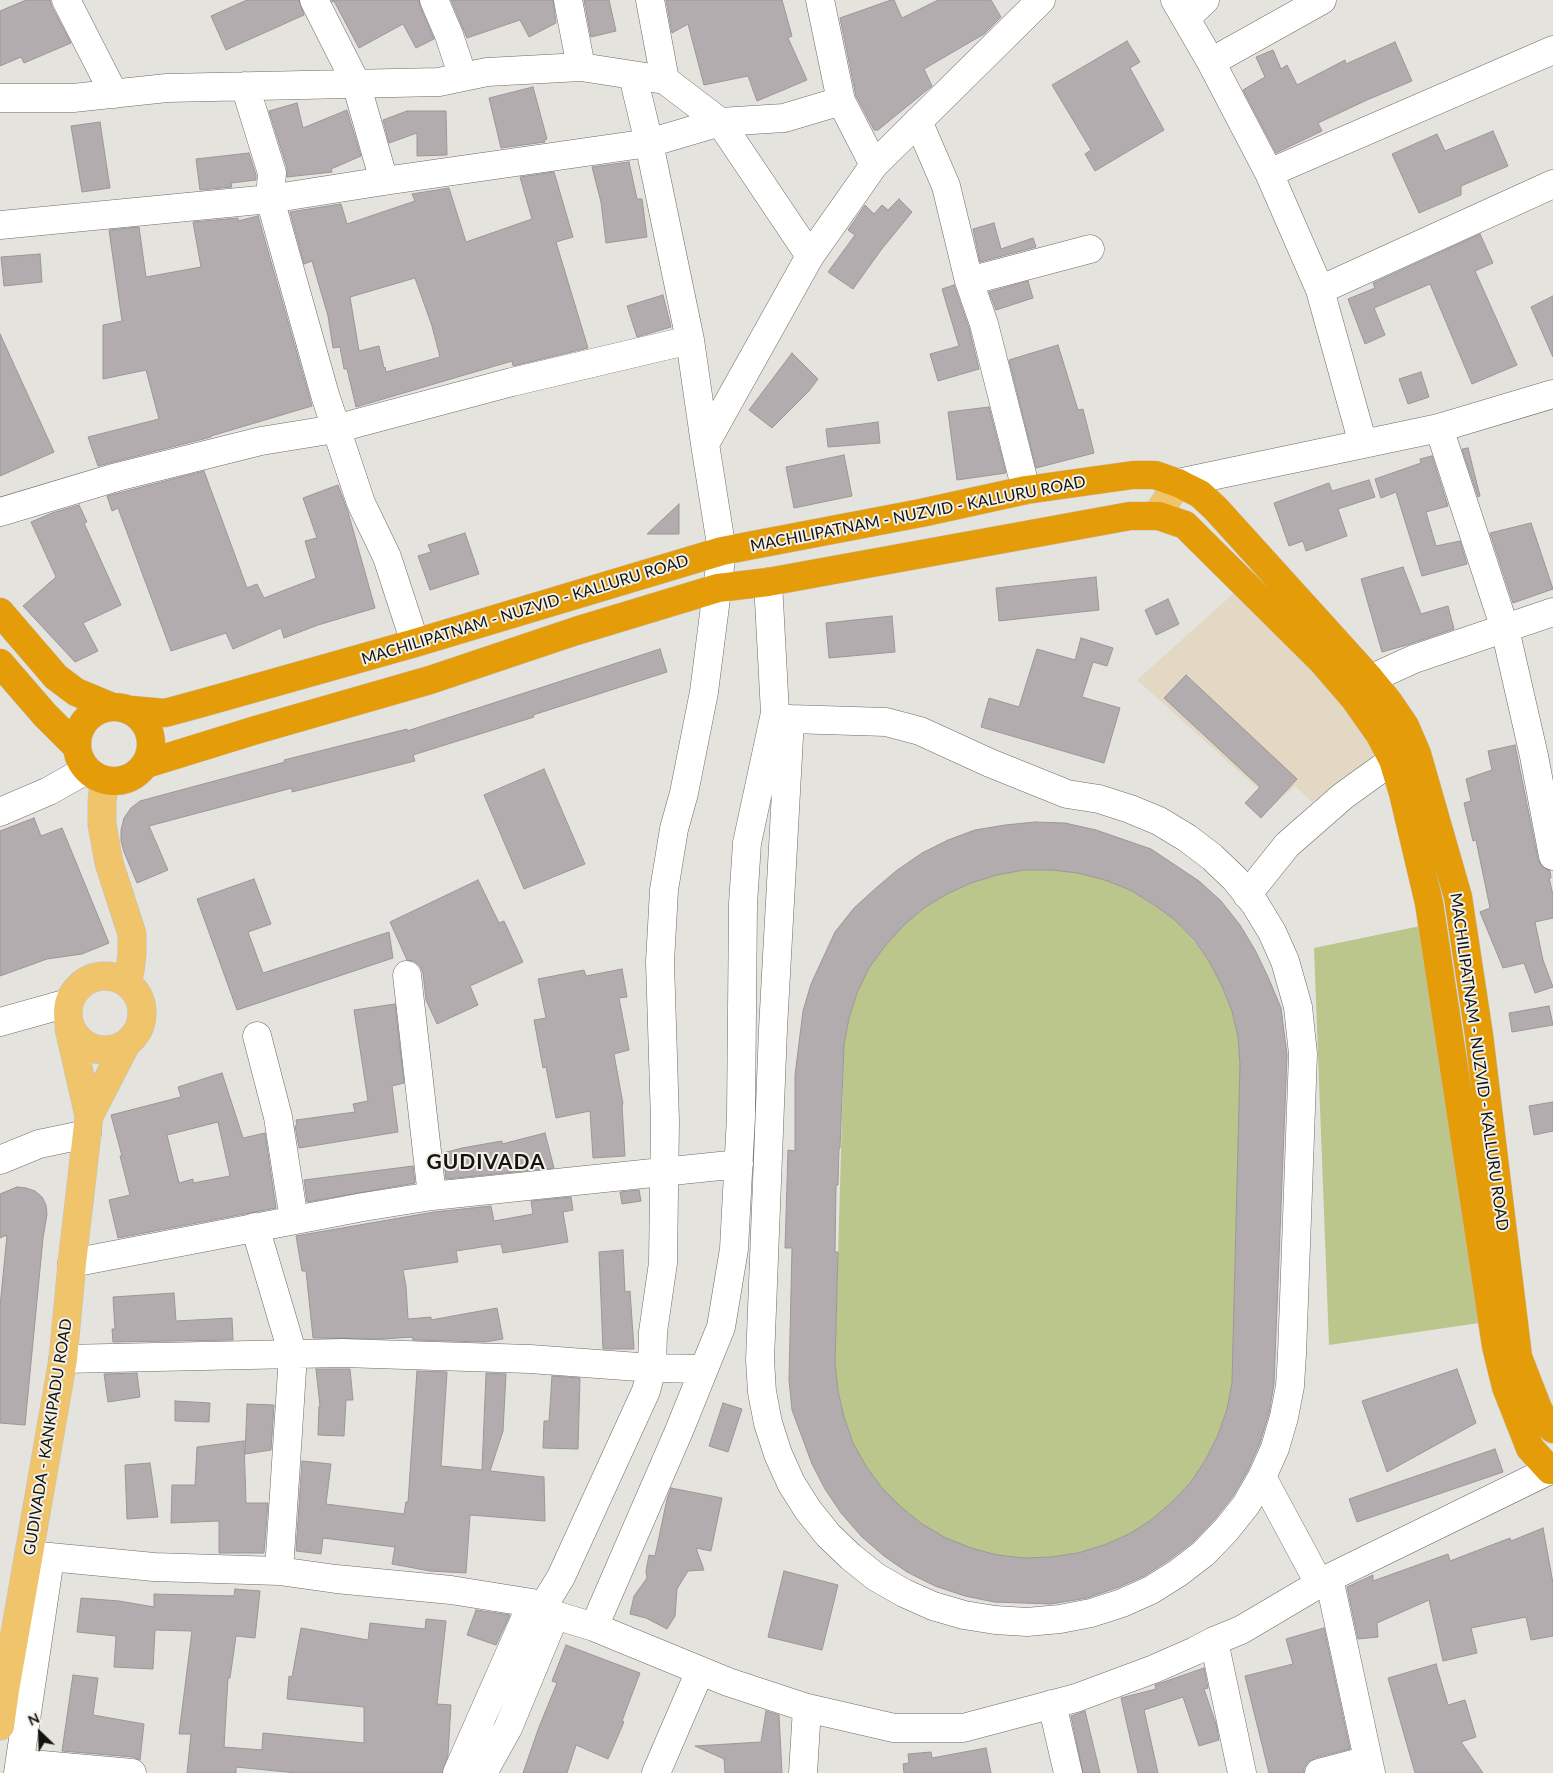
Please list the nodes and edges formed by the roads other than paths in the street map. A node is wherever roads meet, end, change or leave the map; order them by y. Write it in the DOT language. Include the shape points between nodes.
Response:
graph roads {
  1 [pos="66,0"];
  2 [pos="314,0"];
  3 [pos="434,0"];
  4 [pos="568,0"];
  5 [pos="650,0"];
  6 [pos="820,0"];
  7 [pos="1322,0"];
  8 [pos="1027,5"];
  9 [pos="1189,6"];
  10 [pos="1553,50"];
  11 [pos="1211,62"];
  12 [pos="581,67"];
  13 [pos="633,76"];
  14 [pos="463,77"];
  15 [pos="665,80"];
  16 [pos="356,83"];
  17 [pos="245,86"];
  18 [pos="114,94"];
  19 [pos="0,98"];
  20 [pos="841,101"];
  21 [pos="918,121"];
  22 [pos="720,122"];
  23 [pos="649,143"];
  24 [pos="874,165"];
  25 [pos="1269,173"];
  26 [pos="384,181"];
  27 [pos="1553,184"];
  28 [pos="270,200"];
  29 [pos="0,225"];
  30 [pos="1090,249"];
  31 [pos="810,256"];
  32 [pos="968,281"];
  33 [pos="1320,290"];
  34 [pos="690,340"];
  35 [pos="1553,394"];
  36 [pos="1439,428"];
  37 [pos="336,429"];
  38 [pos="704,444"];
  39 [pos="1363,444"];
  40 [pos="1178,483"];
  41 [pos="1026,490"];
  42 [pos="0,512"];
  43 [pos="1156,516"];
  44 [pos="722,551"];
  45 [pos="768,582"];
  46 [pos="718,588"];
  47 [pos="0,612"];
  48 [pos="1553,612"];
  49 [pos="1505,629"];
  50 [pos="415,643"];
  51 [pos="0,662"];
  52 [pos="1370,679"];
  53 [pos="122,709"];
  54 [pos="1393,760"];
  55 [pos="146,764"];
  56 [pos="89,766"];
  57 [pos="0,812"];
  58 [pos="1553,856"];
  59 [pos="1247,895"];
  60 [pos="407,975"];
  61 [pos="127,982"];
  62 [pos="69,1015"];
  63 [pos="0,1022"];
  64 [pos="257,1036"];
  65 [pos="125,1046"];
  66 [pos="88,1125"];
  67 [pos="0,1160"];
  68 [pos="739,1164"];
  69 [pos="664,1172"];
  70 [pos="432,1196"];
  71 [pos="294,1220"];
  72 [pos="255,1227"];
  73 [pos="72,1263"];
  74 [pos="293,1354"];
  75 [pos="63,1359"];
  76 [pos="652,1368"];
  77 [pos="704,1369"];
  78 [pos="1553,1429"];
  79 [pos="1552,1469"];
  80 [pos="1262,1477"];
  81 [pos="40,1556"];
  82 [pos="279,1571"];
  83 [pos="1324,1581"];
  84 [pos="543,1609"];
  85 [pos="594,1627"];
  86 [pos="1214,1641"];
  87 [pos="700,1671"];
  88 [pos="12,1690"];
  89 [pos="1052,1704"];
  90 [pos="806,1708"];
  91 [pos="0,1726"];
  92 [pos="1370,1766"];
  93 [pos="19,1768"];
  94 [pos="132,1773"];
  95 [pos="458,1773"];
  96 [pos="483,1773"];
  97 [pos="656,1773"];
  98 [pos="803,1773"];
  99 [pos="1068,1773"];
  100 [pos="1242,1773"];
  101 [pos="1319,1773"];
  1 -- 18 [label="street"];
  2 -- 16 [label="street"];
  3 -- 14 [label="street"];
  4 -- 12 [label="street"];
  5 -- 15 [label="street"];
  6 -- 20 [label="street"];
  7 -- 11 [label="street"];
  8 -- 21 [label="street"];
  9 -- 11 [label="street"];
  10 -- 25 [label="street"];
  11 -- 25 [label="street"];
  12 -- 13 [label="street"];
  12 -- 14 [label="street" via="487,72"];
  13 -- 15 [label="street"];
  13 -- 23 [label="street"];
  14 -- 16 [label="street" via="439,82"];
  15 -- 22 [label="street"];
  16 -- 17 [label="street"];
  16 -- 26 [label="street"];
  17 -- 18 [label="street" via="167,88"];
  17 -- 28 [label="street" via="272,173"];
  18 -- 19 [label="street" via="73,98"];
  20 -- 22 [label="street" via="784,118"];
  20 -- 24 [label="street"];
  21 -- 24 [label="street"];
  21 -- 32 [label="street" via="946,186"];
  22 -- 23 [label="street"];
  22 -- 31 [label="street"];
  23 -- 26 [label="street"];
  23 -- 34 [label="street"];
  24 -- 31 [label="street"];
  25 -- 33 [label="street"];
  26 -- 28 [label="street"];
  27 -- 33 [label="street"];
  28 -- 29 [label="street"];
  28 -- 37 [label="street"];
  30 -- 32 [label="street"];
  31 -- 38 [label="street"];
  32 -- 41 [label="street" via="984,324"];
  33 -- 39 [label="street"];
  34 -- 37 [label="street" via="512,382"];
  34 -- 38 [label="street"];
  35 -- 36 [label="street"];
  36 -- 39 [label="street"];
  36 -- 49 [label="street"];
  37 -- 42 [label="street" via="261,441"];
  37 -- 50 [label="street" via="361,503 387,557"];
  38 -- 44 [label="street"];
  39 -- 40 [label="street"];
  40 -- 41 [label="highway, MACHILIPATNAM - NUZVID - KALLURU ROAD" via="1155,475 1133,475"];
  40 -- 43 [label="main road"];
  40 -- 52 [label="highway, MACHILIPATNAM - NUZVID - KALLURU ROAD" via="1200,494 1216,508"];
  41 -- 44 [label="highway, MACHILIPATNAM - NUZVID - KALLURU ROAD"];
  43 -- 45 [label="highway, MACHILIPATNAM - NUZVID - KALLURU ROAD" via="1130,516"];
  43 -- 54 [label="highway, MACHILIPATNAM - NUZVID - KALLURU ROAD" via="1185,525 1322,661 1380,734"];
  44 -- 46 [label="street"];
  44 -- 50 [label="highway, MACHILIPATNAM - NUZVID - KALLURU ROAD"];
  45 -- 46 [label="highway, MACHILIPATNAM - NUZVID - KALLURU ROAD"];
  45 -- 68 [label="street" via="775,713 747,843"];
  46 -- 55 [label="highway, MACHILIPATNAM - NUZVID - KALLURU ROAD" via="430,680"];
  46 -- 69 [label="street" via="697,728 664,890 660,962"];
  47 -- 53 [label="highway, MACHILIPATNAM - NUZVID - KALLURU ROAD" via="56,677 76,692"];
  48 -- 49 [label="street"];
  49 -- 52 [label="street" via="1414,659"];
  49 -- 58 [label="street"];
  50 -- 53 [label="highway, MACHILIPATNAM - NUZVID - KALLURU ROAD" via="165,713"];
  51 -- 56 [label="highway"];
  52 -- 78 [label="highway, MACHILIPATNAM - NUZVID - KALLURU ROAD" via="1405,726 1417,754 1458,897 1479,1036 1518,1357 1539,1411"];
  53 -- 55 [label="highway" via="141,718 148,728 152,740"];
  53 -- 56 [label="highway" via="101,709 82,724 78,735"];
  54 -- 59 [label="street" via="1343,796 1287,845"];
  54 -- 79 [label="highway, MACHILIPATNAM - NUZVID - KALLURU ROAD" via="1429,903 1496,1346 1506,1387 1530,1448"];
  55 -- 56 [label="highway" via="139,773 116,782"];
  56 -- 57 [label="street" via="49,791"];
  56 -- 61 [label="main road" via="108,853 132,934"];
  59 -- 80 [label="street" via="1272,932 1285,960 1298,1007 1303,1054 1290,1386 1275,1448"];
  59 -- 80 [label="street" via="1212,857 1187,838 1130,809 1067,794 920,731 886,722 790,719 760,1360 762,1392 778,1454 791,1483 828,1535 876,1577 933,1606 964,1615 1028,1622 1060,1619 1091,1613 1151,1590 1204,1553 1246,1505"];
  60 -- 70 [label="street"];
  61 -- 62 [label="main road" via="104,975 82,983"];
  61 -- 65 [label="main road, GUDIVADA - KANKIPADU ROAD" via="139,996 144,1014 138,1032"];
  62 -- 63 [label="street"];
  62 -- 65 [label="main road" via="84,1045 107,1051"];
  62 -- 66 [label="main road, GUDIVADA - KANKIPADU ROAD"];
  64 -- 71 [label="street" via="278,1116"];
  65 -- 66 [label="main road, GUDIVADA - KANKIPADU ROAD"];
  66 -- 67 [label="street"];
  66 -- 73 [label="main road, GUDIVADA - KANKIPADU ROAD"];
  68 -- 69 [label="street"];
  68 -- 77 [label="street" via="734,1249 721,1327"];
  69 -- 70 [label="street"];
  69 -- 76 [label="street" via="662,1262"];
  70 -- 71 [label="street"];
  71 -- 72 [label="street"];
  72 -- 73 [label="street"];
  72 -- 74 [label="street"];
  73 -- 75 [label="main road, GUDIVADA - KANKIPADU ROAD"];
  74 -- 75 [label="street"];
  74 -- 76 [label="street" via="530,1358"];
  74 -- 82 [label="street"];
  75 -- 81 [label="main road, GUDIVADA - KANKIPADU ROAD"];
  76 -- 77 [label="street"];
  76 -- 84 [label="street" via="646,1391 561,1577"];
  77 -- 85 [label="street"];
  79 -- 83 [label="street"];
  80 -- 83 [label="street"];
  81 -- 82 [label="street" via="154,1567"];
  81 -- 88 [label="main road, GUDIVADA - KANKIPADU ROAD"];
  82 -- 84 [label="street" via="336,1580 451,1590"];
  83 -- 86 [label="street" via="1241,1630"];
  83 -- 92 [label="street"];
  84 -- 85 [label="street"];
  84 -- 95 [label="street"];
  84 -- 96 [label="street" via="508,1728"];
  85 -- 87 [label="street"];
  86 -- 89 [label="street" via="1154,1669"];
  86 -- 100 [label="street"];
  87 -- 90 [label="street"];
  87 -- 97 [label="street"];
  88 -- 91 [label="main road, GUDIVADA - KANKIPADU ROAD"];
  88 -- 93 [label="street"];
  89 -- 90 [label="street" via="963,1728 894,1728"];
  89 -- 99 [label="street"];
  90 -- 98 [label="street"];
  92 -- 101 [label="street"];
  93 -- 94 [label="street"];
}
